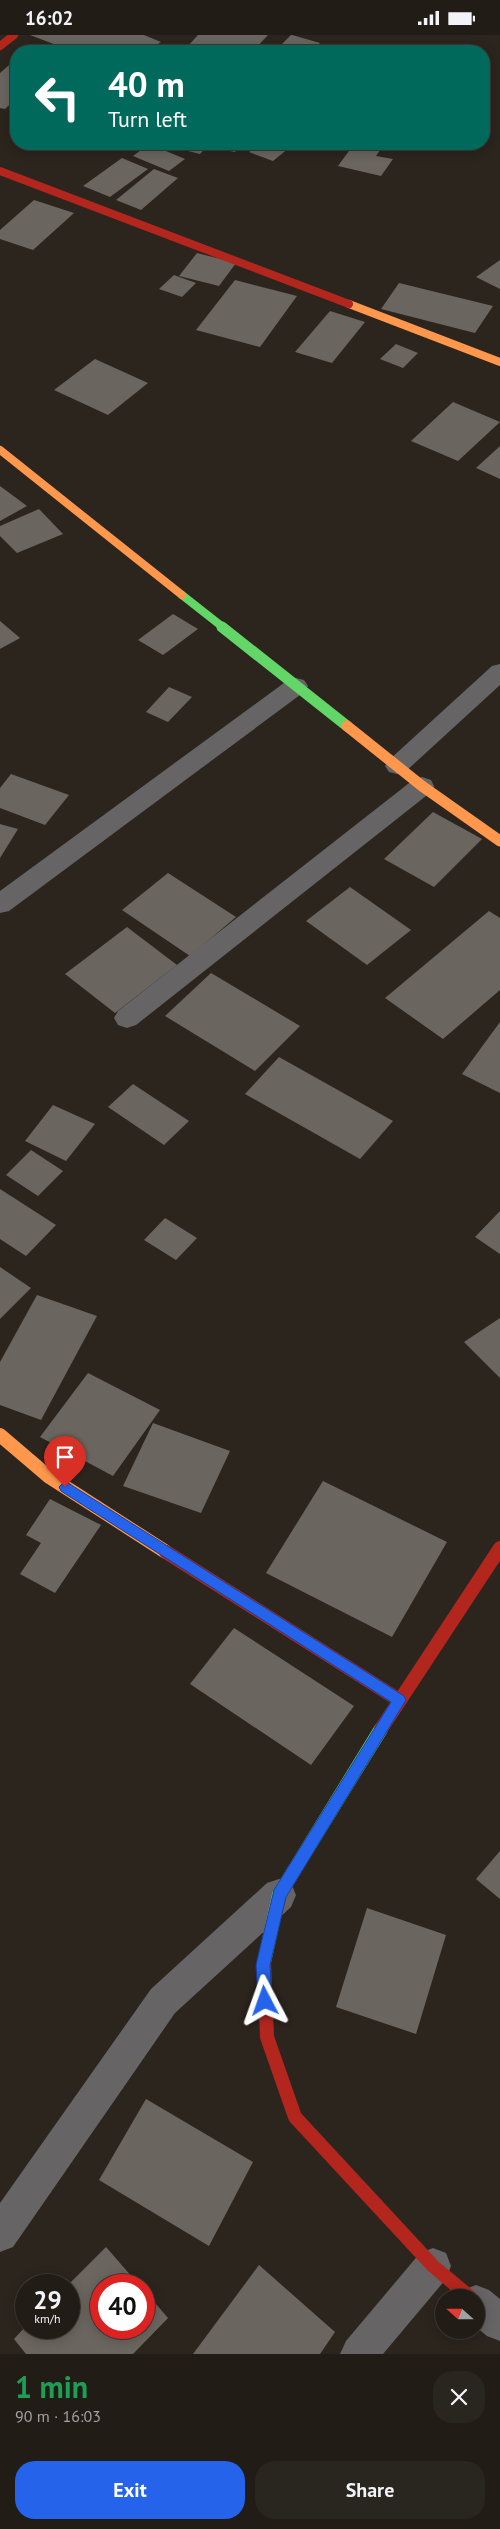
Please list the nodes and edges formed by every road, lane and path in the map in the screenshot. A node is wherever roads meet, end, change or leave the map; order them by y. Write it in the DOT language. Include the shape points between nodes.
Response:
graph roads {
  1 [pos="14,35"];
  2 [pos="0,46"];
  3 [pos="0,171"];
  4 [pos="500,362"];
  5 [pos="0,450"];
  6 [pos="500,672"];
  7 [pos="296,685"];
  8 [pos="397,766"];
  9 [pos="422,786"];
  10 [pos="500,841"];
  11 [pos="0,904"];
  12 [pos="127,1018"];
  13 [pos="0,1435"];
  14 [pos="500,1548"];
  15 [pos="399,1700"];
  16 [pos="279,1895"];
  17 [pos="0,2234"];
  18 [pos="433,2266"];
  19 [pos="460,2289"];
  20 [pos="485,2310"];
  21 [pos="500,2323"];
  22 [pos="359,2354"];
  1 -- 2 [label="street"];
  3 -- 4 [label="street"];
  5 -- 7 [label="street"];
  6 -- 8 [label="street"];
  7 -- 8 [label="street"];
  7 -- 11 [label="street"];
  8 -- 9 [label="street"];
  9 -- 10 [label="street"];
  9 -- 12 [label="street"];
  13 -- 15 [label="street" via="48,1476"];
  14 -- 15 [label="street"];
  15 -- 16 [label="street"];
  16 -- 17 [label="street" via="163,2001"];
  16 -- 18 [label="street" via="263,1965 267,2037 295,2117"];
  18 -- 19 [label="street"];
  18 -- 22 [label="street"];
  20 -- 21 [label="street"];
}
